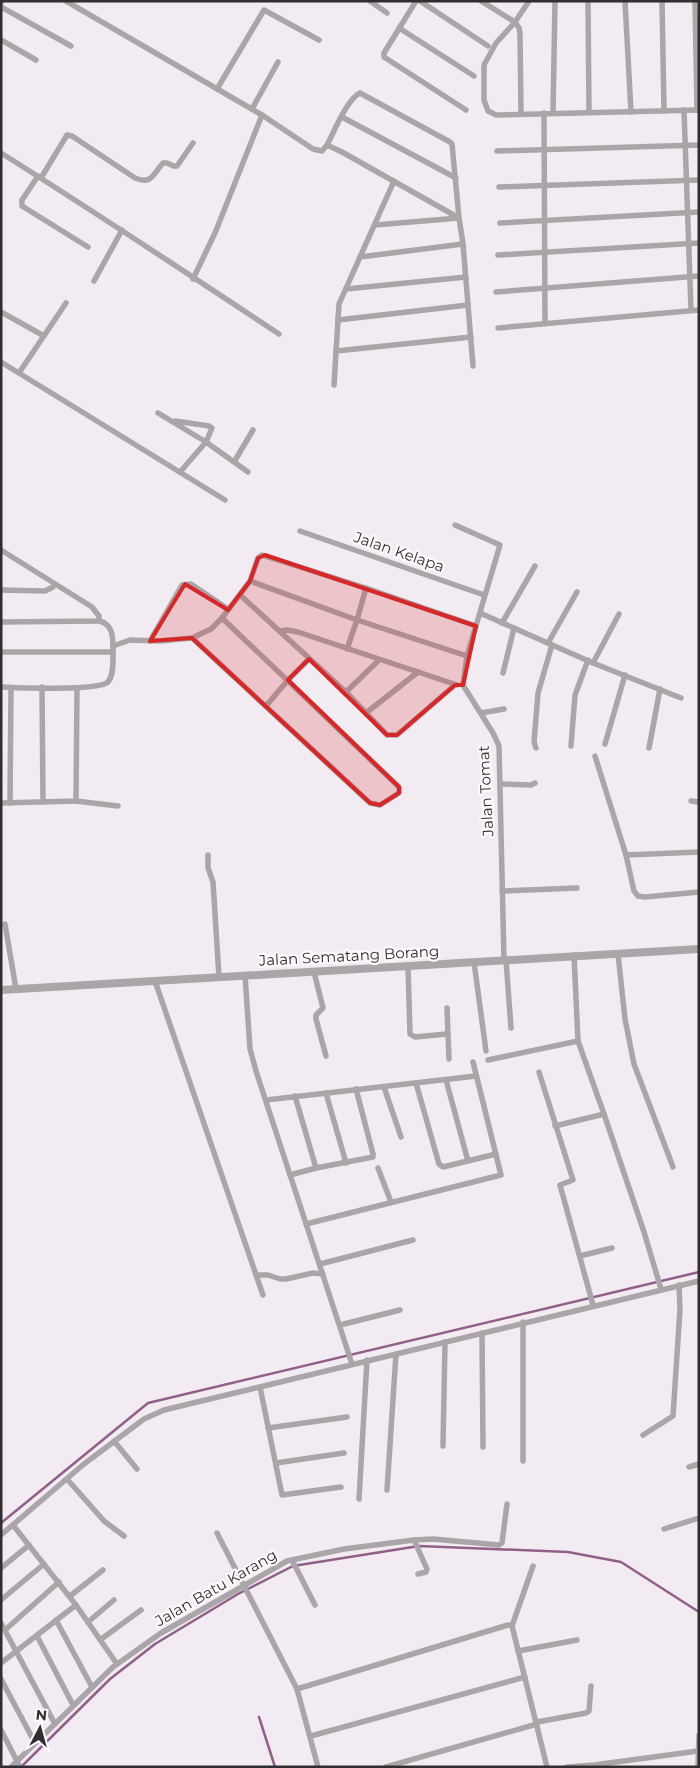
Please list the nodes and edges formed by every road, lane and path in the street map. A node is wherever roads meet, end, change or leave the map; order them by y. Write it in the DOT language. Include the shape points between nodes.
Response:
graph roads {
  1 [pos="66,1"];
  2 [pos="370,1"];
  3 [pos="416,1"];
  4 [pos="420,1"];
  5 [pos="481,1"];
  6 [pos="529,1"];
  7 [pos="555,1"];
  8 [pos="588,1"];
  9 [pos="625,1"];
  10 [pos="662,1"];
  11 [pos="695,1"];
  12 [pos="1,8"];
  13 [pos="388,13"];
  14 [pos="516,22"];
  15 [pos="400,28"];
  16 [pos="1,40"];
  17 [pos="319,40"];
  18 [pos="71,46"];
  19 [pos="488,46"];
  20 [pos="36,60"];
  21 [pos="278,62"];
  22 [pos="474,76"];
  23 [pos="217,89"];
  24 [pos="252,109"];
  25 [pos="466,110"];
  26 [pos="684,110"];
  27 [pos="698,110"];
  28 [pos="664,111"];
  29 [pos="589,112"];
  30 [pos="631,112"];
  31 [pos="544,113"];
  32 [pos="554,113"];
  33 [pos="521,114"];
  34 [pos="262,115"];
  35 [pos="342,117"];
  36 [pos="193,144"];
  37 [pos="686,145"];
  38 [pos="699,145"];
  39 [pos="327,146"];
  40 [pos="544,150"];
  41 [pos="497,151"];
  42 [pos="1,153"];
  43 [pos="40,177"];
  44 [pos="456,178"];
  45 [pos="687,180"];
  46 [pos="699,180"];
  47 [pos="394,181"];
  48 [pos="544,186"];
  49 [pos="499,187"];
  50 [pos="699,212"];
  51 [pos="688,213"];
  52 [pos="459,218"];
  53 [pos="544,221"];
  54 [pos="500,223"];
  55 [pos="375,225"];
  56 [pos="122,230"];
  57 [pos="689,243"];
  58 [pos="699,243"];
  59 [pos="463,244"];
  60 [pos="88,247"];
  61 [pos="544,252"];
  62 [pos="498,255"];
  63 [pos="360,257"];
  64 [pos="699,276"];
  65 [pos="466,277"];
  66 [pos="690,277"];
  67 [pos="193,279"];
  68 [pos="94,281"];
  69 [pos="544,288"];
  70 [pos="346,289"];
  71 [pos="496,292"];
  72 [pos="66,303"];
  73 [pos="468,305"];
  74 [pos="691,310"];
  75 [pos="699,310"];
  76 [pos="1,312"];
  77 [pos="338,320"];
  78 [pos="545,323"];
  79 [pos="498,328"];
  80 [pos="279,334"];
  81 [pos="44,336"];
  82 [pos="470,337"];
  83 [pos="336,351"];
  84 [pos="1,362"];
  85 [pos="473,366"];
  86 [pos="19,373"];
  87 [pos="334,385"];
  88 [pos="158,413"];
  89 [pos="172,420"];
  90 [pos="253,430"];
  91 [pos="206,442"];
  92 [pos="234,462"];
  93 [pos="180,472"];
  94 [pos="248,472"];
  95 [pos="225,500"];
  96 [pos="456,525"];
  97 [pos="303,532"];
  98 [pos="1,550"];
  99 [pos="535,566"];
  100 [pos="250,581"];
  101 [pos="54,584"];
  102 [pos="366,588"];
  103 [pos="1,590"];
  104 [pos="577,592"];
  105 [pos="240,595"];
  106 [pos="484,595"];
  107 [pos="228,610"];
  108 [pos="480,613"];
  109 [pos="619,614"];
  110 [pos="222,618"];
  111 [pos="357,620"];
  112 [pos="100,621"];
  113 [pos="1,622"];
  114 [pos="502,622"];
  115 [pos="476,626"];
  116 [pos="514,628"];
  117 [pos="280,631"];
  118 [pos="192,638"];
  119 [pos="150,642"];
  120 [pos="550,644"];
  121 [pos="113,649"];
  122 [pos="346,649"];
  123 [pos="1,652"];
  124 [pos="467,656"];
  125 [pos="309,659"];
  126 [pos="380,660"];
  127 [pos="591,661"];
  128 [pos="418,672"];
  129 [pos="503,673"];
  130 [pos="625,675"];
  131 [pos="288,680"];
  132 [pos="455,685"];
  133 [pos="463,686"];
  134 [pos="1,687"];
  135 [pos="42,687"];
  136 [pos="11,688"];
  137 [pos="77,688"];
  138 [pos="660,689"];
  139 [pos="346,692"];
  140 [pos="681,698"];
  141 [pos="266,706"];
  142 [pos="504,710"];
  143 [pos="366,713"];
  144 [pos="480,713"];
  145 [pos="605,744"];
  146 [pos="571,746"];
  147 [pos="536,748"];
  148 [pos="649,748"];
  149 [pos="594,756"];
  150 [pos="536,783"];
  151 [pos="501,784"];
  152 [pos="76,801"];
  153 [pos="691,801"];
  154 [pos="43,802"];
  155 [pos="699,802"];
  156 [pos="1,803"];
  157 [pos="10,803"];
  158 [pos="118,806"];
  159 [pos="699,852"];
  160 [pos="626,855"];
  161 [pos="208,856"];
  162 [pos="577,888"];
  163 [pos="502,891"];
  164 [pos="699,892"];
  165 [pos="5,924"];
  166 [pos="699,949"];
  167 [pos="618,954"];
  168 [pos="574,955"];
  169 [pos="505,960"];
  170 [pos="474,962"];
  171 [pos="408,966"];
  172 [pos="314,972"];
  173 [pos="219,973"];
  174 [pos="245,975"];
  175 [pos="155,981"];
  176 [pos="16,989"];
  177 [pos="1,990"];
  178 [pos="447,1008"];
  179 [pos="511,1028"];
  180 [pos="447,1034"];
  181 [pos="578,1041"];
  182 [pos="486,1051"];
  183 [pos="326,1056"];
  184 [pos="448,1059"];
  185 [pos="488,1060"];
  186 [pos="473,1062"];
  187 [pos="539,1072"];
  188 [pos="476,1076"];
  189 [pos="446,1080"];
  190 [pos="416,1084"];
  191 [pos="384,1087"];
  192 [pos="356,1089"];
  193 [pos="326,1092"];
  194 [pos="296,1096"];
  195 [pos="266,1100"];
  196 [pos="604,1114"];
  197 [pos="555,1126"];
  198 [pos="401,1138"];
  199 [pos="496,1154"];
  200 [pos="468,1161"];
  201 [pos="346,1163"];
  202 [pos="673,1167"];
  203 [pos="316,1168"];
  204 [pos="378,1168"];
  205 [pos="290,1175"];
  206 [pos="391,1202"];
  207 [pos="306,1224"];
  208 [pos="413,1240"];
  209 [pos="612,1248"];
  210 [pos="580,1256"];
  211 [pos="320,1264"];
  212 [pos="323,1274"];
  213 [pos="256,1275"];
  214 [pos="699,1281"];
  215 [pos="679,1285"];
  216 [pos="660,1287"];
  217 [pos="263,1296"];
  218 [pos="592,1302"];
  219 [pos="400,1310"];
  220 [pos="523,1322"];
  221 [pos="340,1325"];
  222 [pos="482,1333"];
  223 [pos="445,1342"];
  224 [pos="396,1354"];
  225 [pos="367,1360"];
  226 [pos="352,1362"];
  227 [pos="260,1387"];
  228 [pos="346,1417"];
  229 [pos="268,1428"];
  230 [pos="643,1435"];
  231 [pos="114,1442"];
  232 [pos="443,1446"];
  233 [pos="483,1447"];
  234 [pos="344,1453"];
  235 [pos="523,1461"];
  236 [pos="276,1463"];
  237 [pos="699,1464"];
  238 [pos="689,1467"];
  239 [pos="137,1469"];
  240 [pos="67,1479"];
  241 [pos="341,1487"];
  242 [pos="387,1490"];
  243 [pos="359,1499"];
  244 [pos="507,1504"];
  245 [pos="699,1518"];
  246 [pos="13,1525"];
  247 [pos="664,1529"];
  248 [pos="218,1533"];
  249 [pos="1,1535"];
  250 [pos="124,1536"];
  251 [pos="414,1542"];
  252 [pos="29,1545"];
  253 [pos="293,1563"];
  254 [pos="44,1564"];
  255 [pos="533,1566"];
  256 [pos="1,1568"];
  257 [pos="103,1570"];
  258 [pos="418,1574"];
  259 [pos="59,1582"];
  260 [pos="244,1587"];
  261 [pos="70,1596"];
  262 [pos="1,1600"];
  263 [pos="114,1600"];
  264 [pos="76,1605"];
  265 [pos="314,1605"];
  266 [pos="141,1610"];
  267 [pos="56,1620"];
  268 [pos="88,1622"];
  269 [pos="1,1623"];
  270 [pos="512,1626"];
  271 [pos="4,1630"];
  272 [pos="37,1636"];
  273 [pos="100,1640"];
  274 [pos="577,1640"];
  275 [pos="518,1651"];
  276 [pos="16,1652"];
  277 [pos="1,1663"];
  278 [pos="117,1664"];
  279 [pos="525,1677"];
  280 [pos="1,1679"];
  281 [pos="591,1686"];
  282 [pos="92,1687"];
  283 [pos="298,1689"];
  284 [pos="73,1705"];
  285 [pos="537,1723"];
  286 [pos="55,1724"];
  287 [pos="1,1730"];
  288 [pos="699,1735"];
  289 [pos="311,1736"];
  290 [pos="35,1743"];
  291 [pos="698,1751"];
  292 [pos="18,1764"];
  293 [pos="594,1766"];
  294 [pos="11,1767"];
  295 [pos="318,1767"];
  296 [pos="386,1767"];
  297 [pos="548,1767"];
  298 [pos="567,1767"];
  299 [pos="698,1767"];
  1 -- 23 [label="street"];
  2 -- 13 [label="street"];
  3 -- 15 [label="street"];
  4 -- 19 [label="street"];
  5 -- 14 [label="street"];
  6 -- 14 [label="street"];
  7 -- 32 [label="street"];
  8 -- 29 [label="street"];
  9 -- 30 [label="street"];
  10 -- 28 [label="street"];
  11 -- 27 [label="street"];
  12 -- 18 [label="street"];
  14 -- 33 [label="street" via="520,34"];
  14 -- 33 [label="street" via="496,43 484,65 484,100 488,111"];
  15 -- 22 [label="street"];
  15 -- 25 [label="street" via="384,57"];
  16 -- 20 [label="street"];
  17 -- 23 [label="street" via="264,10"];
  21 -- 24 [label="street"];
  23 -- 24 [label="street"];
  24 -- 34 [label="street"];
  26 -- 27 [label="street"];
  26 -- 28 [label="street"];
  26 -- 37 [label="street"];
  28 -- 30 [label="street"];
  29 -- 30 [label="street"];
  29 -- 32 [label="street"];
  31 -- 32 [label="street"];
  31 -- 33 [label="street"];
  31 -- 40 [label="street"];
  34 -- 39 [label="street" via="313,149 322,151"];
  34 -- 67 [label="street"];
  35 -- 39 [label="street"];
  35 -- 44 [label="street"];
  35 -- 44 [label="street" via="358,93 363,93 450,142"];
  36 -- 43 [label="street" via="177,166 163,163 145,181 67,135"];
  37 -- 38 [label="street"];
  37 -- 40 [label="street"];
  37 -- 45 [label="street"];
  39 -- 47 [label="street"];
  40 -- 41 [label="street"];
  40 -- 48 [label="street"];
  42 -- 43 [label="street"];
  43 -- 56 [label="street"];
  43 -- 60 [label="street" via="22,200 22,206"];
  44 -- 52 [label="street"];
  45 -- 46 [label="street"];
  45 -- 48 [label="street"];
  45 -- 51 [label="street"];
  47 -- 52 [label="street"];
  47 -- 55 [label="street"];
  48 -- 49 [label="street"];
  48 -- 53 [label="street"];
  50 -- 51 [label="street"];
  51 -- 53 [label="street"];
  51 -- 57 [label="street"];
  52 -- 55 [label="street"];
  52 -- 59 [label="street"];
  53 -- 54 [label="street"];
  53 -- 61 [label="street"];
  55 -- 63 [label="street"];
  56 -- 67 [label="street"];
  56 -- 68 [label="street"];
  57 -- 58 [label="street"];
  57 -- 61 [label="street"];
  57 -- 66 [label="street"];
  59 -- 63 [label="street"];
  59 -- 65 [label="street"];
  61 -- 62 [label="street"];
  61 -- 69 [label="street"];
  63 -- 70 [label="street"];
  64 -- 66 [label="street"];
  65 -- 70 [label="street"];
  65 -- 73 [label="street"];
  66 -- 69 [label="street"];
  66 -- 74 [label="street"];
  67 -- 80 [label="street"];
  69 -- 71 [label="street"];
  69 -- 78 [label="street"];
  70 -- 77 [label="street" via="339,304"];
  72 -- 81 [label="street"];
  73 -- 77 [label="street"];
  73 -- 82 [label="street"];
  74 -- 75 [label="street"];
  74 -- 78 [label="street"];
  76 -- 81 [label="street"];
  77 -- 83 [label="street"];
  78 -- 79 [label="street"];
  81 -- 86 [label="street"];
  82 -- 83 [label="street"];
  82 -- 85 [label="street"];
  83 -- 87 [label="street"];
  84 -- 86 [label="street"];
  86 -- 93 [label="street"];
  88 -- 89 [label="street"];
  89 -- 91 [label="street"];
  89 -- 91 [label="street" via="209,426 212,430"];
  90 -- 92 [label="street"];
  91 -- 92 [label="street"];
  91 -- 93 [label="street"];
  92 -- 94 [label="street"];
  93 -- 95 [label="street"];
  96 -- 106 [label="street" via="500,545"];
  97 -- 106 [label="street, Jalan Kelapa"];
  98 -- 101 [label="street"];
  99 -- 114 [label="street"];
  100 -- 102 [label="street" via="258,558 264,555"];
  100 -- 105 [label="street"];
  100 -- 111 [label="street"];
  101 -- 103 [label="street" via="45,591"];
  101 -- 112 [label="street" via="92,608"];
  102 -- 111 [label="street"];
  102 -- 115 [label="street"];
  104 -- 120 [label="street"];
  105 -- 107 [label="street"];
  105 -- 117 [label="street"];
  106 -- 108 [label="street"];
  107 -- 110 [label="street"];
  107 -- 119 [label="street" via="193,585 182,585"];
  108 -- 114 [label="street"];
  108 -- 115 [label="street"];
  109 -- 127 [label="street"];
  110 -- 118 [label="street" via="211,629"];
  110 -- 131 [label="street"];
  111 -- 122 [label="street"];
  111 -- 124 [label="street"];
  112 -- 113 [label="street"];
  112 -- 121 [label="street" via="110,627"];
  114 -- 116 [label="street"];
  115 -- 124 [label="street"];
  116 -- 120 [label="street"];
  116 -- 129 [label="street"];
  117 -- 122 [label="street" via="290,630"];
  117 -- 125 [label="street"];
  118 -- 119 [label="street"];
  118 -- 141 [label="street"];
  119 -- 121 [label="street" via="130,640"];
  120 -- 127 [label="street"];
  120 -- 147 [label="street" via="538,694"];
  121 -- 123 [label="street"];
  121 -- 137 [label="street" via="111,677 106,683"];
  122 -- 126 [label="street"];
  124 -- 133 [label="street"];
  125 -- 131 [label="street"];
  125 -- 139 [label="street"];
  126 -- 128 [label="street"];
  126 -- 139 [label="street"];
  127 -- 130 [label="street"];
  127 -- 146 [label="street" via="576,695"];
  128 -- 132 [label="street"];
  128 -- 143 [label="street"];
  130 -- 138 [label="street"];
  130 -- 145 [label="street"];
  131 -- 141 [label="street"];
  131 -- 141 [label="street" via="399,788 399,793 380,805 370,803"];
  132 -- 133 [label="street"];
  132 -- 143 [label="street" via="397,735 387,735"];
  133 -- 144 [label="street, Jalan Tomat"];
  134 -- 136 [label="street"];
  135 -- 136 [label="street"];
  135 -- 137 [label="street"];
  135 -- 154 [label="street"];
  136 -- 157 [label="street"];
  137 -- 152 [label="street"];
  138 -- 140 [label="street"];
  138 -- 148 [label="street"];
  139 -- 143 [label="street"];
  142 -- 144 [label="street"];
  144 -- 151 [label="street, Jalan Tomat" via="499,746"];
  149 -- 160 [label="street"];
  150 -- 151 [label="street"];
  151 -- 163 [label="street, Jalan Tomat"];
  152 -- 154 [label="street"];
  152 -- 158 [label="street"];
  153 -- 155 [label="street"];
  154 -- 157 [label="street"];
  156 -- 157 [label="street"];
  159 -- 160 [label="street"];
  160 -- 164 [label="street" via="638,896"];
  161 -- 173 [label="street" via="213,882"];
  162 -- 163 [label="street"];
  163 -- 169 [label="street, Jalan Tomat"];
  165 -- 176 [label="street"];
  166 -- 167 [label="street, Jalan Sematang Borang"];
  167 -- 168 [label="street, Jalan Sematang Borang"];
  167 -- 202 [label="street" via="634,1064"];
  168 -- 169 [label="street, Jalan Sematang Borang"];
  168 -- 181 [label="street"];
  169 -- 170 [label="street, Jalan Sematang Borang"];
  169 -- 179 [label="street, Jalan Tomat"];
  170 -- 171 [label="street, Jalan Sematang Borang"];
  170 -- 182 [label="street"];
  171 -- 172 [label="street, Jalan Sematang Borang"];
  171 -- 180 [label="street" via="410,1034 415,1037"];
  172 -- 174 [label="street, Jalan Sematang Borang"];
  172 -- 183 [label="street" via="323,1008 316,1015 316,1020"];
  173 -- 174 [label="street, Jalan Sematang Borang"];
  173 -- 175 [label="street, Jalan Sematang Borang"];
  174 -- 195 [label="street" via="250,1049"];
  175 -- 176 [label="street, Jalan Sematang Borang"];
  175 -- 213 [label="street"];
  176 -- 177 [label="street, Jalan Sematang Borang"];
  178 -- 180 [label="street"];
  180 -- 184 [label="street"];
  181 -- 185 [label="street"];
  181 -- 196 [label="street"];
  186 -- 188 [label="street"];
  187 -- 197 [label="street"];
  188 -- 189 [label="street"];
  188 -- 199 [label="street"];
  189 -- 190 [label="street"];
  189 -- 200 [label="street"];
  190 -- 191 [label="street"];
  190 -- 200 [label="street" via="439,1164 443,1167"];
  191 -- 192 [label="street"];
  191 -- 198 [label="street"];
  192 -- 193 [label="street"];
  192 -- 201 [label="street" via="373,1156"];
  193 -- 194 [label="street"];
  193 -- 201 [label="street"];
  194 -- 195 [label="street"];
  194 -- 203 [label="street"];
  195 -- 205 [label="street"];
  196 -- 197 [label="street"];
  196 -- 216 [label="street"];
  197 -- 210 [label="street" via="573,1180 560,1185"];
  199 -- 200 [label="street"];
  199 -- 206 [label="street" via="501,1174"];
  201 -- 203 [label="street"];
  203 -- 205 [label="street"];
  204 -- 206 [label="street"];
  205 -- 207 [label="street"];
  206 -- 207 [label="street"];
  207 -- 211 [label="street"];
  208 -- 211 [label="street"];
  209 -- 210 [label="street"];
  210 -- 218 [label="street"];
  211 -- 212 [label="street"];
  212 -- 213 [label="street" via="286,1279"];
  212 -- 221 [label="street"];
  213 -- 217 [label="street"];
  214 -- 215 [label="street"];
  215 -- 216 [label="street"];
  215 -- 230 [label="street" via="673,1416"];
  216 -- 218 [label="street"];
  218 -- 220 [label="street"];
  219 -- 221 [label="street"];
  220 -- 222 [label="street"];
  220 -- 235 [label="street"];
  221 -- 226 [label="street"];
  222 -- 223 [label="street"];
  222 -- 233 [label="street"];
  223 -- 224 [label="street"];
  223 -- 232 [label="street"];
  224 -- 225 [label="street"];
  224 -- 242 [label="street"];
  225 -- 226 [label="street"];
  225 -- 243 [label="street"];
  226 -- 227 [label="street"];
  227 -- 229 [label="street"];
  227 -- 231 [label="street" via="164,1410 144,1419"];
  228 -- 229 [label="street"];
  229 -- 236 [label="street"];
  231 -- 239 [label="street"];
  231 -- 240 [label="street"];
  234 -- 236 [label="street"];
  236 -- 241 [label="street" via="282,1495"];
  237 -- 238 [label="street"];
  240 -- 246 [label="street"];
  240 -- 250 [label="street" via="104,1520"];
  244 -- 251 [label="street, Jalan Batu Karang" via="501,1544 433,1539"];
  245 -- 247 [label="street"];
  246 -- 249 [label="street"];
  246 -- 252 [label="street"];
  248 -- 260 [label="street"];
  251 -- 253 [label="street, Jalan Batu Karang" via="344,1549"];
  251 -- 258 [label="street" via="427,1569"];
  252 -- 254 [label="street"];
  252 -- 256 [label="street"];
  253 -- 260 [label="street, Jalan Batu Karang" via="287,1561"];
  253 -- 265 [label="street"];
  254 -- 259 [label="street"];
  254 -- 262 [label="street"];
  255 -- 270 [label="street"];
  257 -- 261 [label="street"];
  259 -- 261 [label="street"];
  259 -- 271 [label="street"];
  260 -- 278 [label="street, Jalan Batu Karang" via="161,1633"];
  260 -- 283 [label="street"];
  261 -- 264 [label="street"];
  263 -- 268 [label="street"];
  264 -- 267 [label="street"];
  264 -- 268 [label="street"];
  266 -- 273 [label="street"];
  267 -- 272 [label="street"];
  267 -- 282 [label="street"];
  268 -- 273 [label="street"];
  269 -- 271 [label="street"];
  270 -- 275 [label="street"];
  270 -- 283 [label="street"];
  271 -- 276 [label="street"];
  272 -- 276 [label="street"];
  272 -- 284 [label="street"];
  273 -- 278 [label="street"];
  274 -- 275 [label="street"];
  275 -- 279 [label="street"];
  276 -- 277 [label="street"];
  276 -- 286 [label="street"];
  278 -- 282 [label="street, Jalan Batu Karang"];
  279 -- 285 [label="street"];
  279 -- 289 [label="street"];
  280 -- 290 [label="street"];
  281 -- 285 [label="street" via="589,1711"];
  282 -- 284 [label="street, Jalan Batu Karang"];
  283 -- 289 [label="street"];
  284 -- 286 [label="street, Jalan Batu Karang"];
  285 -- 296 [label="street"];
  285 -- 297 [label="street"];
  286 -- 290 [label="street, Jalan Batu Karang"];
  287 -- 292 [label="street"];
  288 -- 291 [label="street"];
  289 -- 295 [label="street"];
  290 -- 292 [label="street, Jalan Batu Karang"];
  291 -- 293 [label="street"];
  291 -- 299 [label="street"];
  292 -- 294 [label="street, Jalan Batu Karang"];
  293 -- 298 [label="street"];
}
